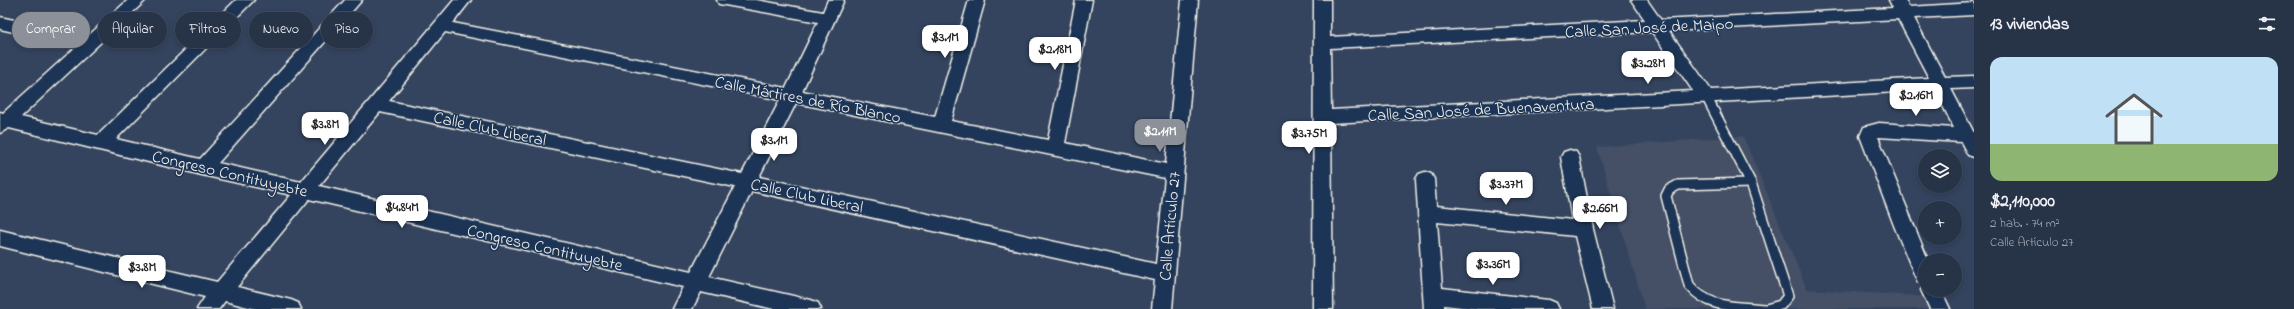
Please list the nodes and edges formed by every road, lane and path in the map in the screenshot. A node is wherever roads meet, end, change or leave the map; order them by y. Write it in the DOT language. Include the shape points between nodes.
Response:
graph roads {
  1 [pos="138,0"];
  2 [pos="246,0"];
  3 [pos="354,0"];
  4 [pos="463,0"];
  5 [pos="725,0"];
  6 [pos="836,0"];
  7 [pos="976,0"];
  8 [pos="1084,0"];
  9 [pos="1190,0"];
  10 [pos="1322,0"];
  11 [pos="1639,0"];
  12 [pos="1901,7"];
  13 [pos="1974,10"];
  14 [pos="828,18"];
  15 [pos="0,23"];
  16 [pos="442,26"];
  17 [pos="1656,26"];
  18 [pos="92,43"];
  19 [pos="1323,43"];
  20 [pos="1974,82"];
  21 [pos="1939,83"];
  22 [pos="791,96"];
  23 [pos="1706,96"];
  24 [pos="379,105"];
  25 [pos="1324,117"];
  26 [pos="2,122"];
  27 [pos="941,126"];
  28 [pos="1965,135"];
  29 [pos="101,143"];
  30 [pos="1055,148"];
  31 [pos="1974,150"];
  32 [pos="1570,157"];
  33 [pos="202,168"];
  34 [pos="1173,173"];
  35 [pos="1425,179"];
  36 [pos="746,182"];
  37 [pos="1751,184"];
  38 [pos="307,191"];
  39 [pos="1427,213"];
  40 [pos="1583,229"];
  41 [pos="0,238"];
  42 [pos="1918,260"];
  43 [pos="1165,274"];
  44 [pos="696,282"];
  45 [pos="222,292"];
  46 [pos="1934,297"];
  47 [pos="1434,302"];
  48 [pos="207,309"];
  49 [pos="292,309"];
  50 [pos="682,309"];
  51 [pos="811,309"];
  52 [pos="1162,309"];
  53 [pos="1323,309"];
  54 [pos="1549,309"];
  55 [pos="1603,309"];
  56 [pos="1765,309"];
  57 [pos="1940,309"];
  1 -- 18 [label="street"];
  2 -- 29 [label="street"];
  3 -- 33 [label="street"];
  4 -- 16 [label="street"];
  5 -- 14 [label="street"];
  6 -- 14 [label="street"];
  7 -- 27 [label="street"];
  8 -- 30 [label="street"];
  9 -- 34 [label="street, Calle Artículo 27"];
  10 -- 19 [label="street"];
  11 -- 17 [label="street"];
  12 -- 13 [label="street, Calle San José de Maipo"];
  12 -- 17 [label="street, Calle San José de Maipo"];
  12 -- 21 [label="street"];
  14 -- 22 [label="street"];
  15 -- 18 [label="street"];
  16 -- 22 [label="street, Calle Mártires de Río Blanco"];
  16 -- 24 [label="street"];
  17 -- 19 [label="street, Calle San José de Maipo"];
  17 -- 23 [label="street"];
  18 -- 26 [label="street"];
  19 -- 25 [label="street"];
  20 -- 21 [label="street, Calle San José de Buenaventura"];
  21 -- 23 [label="street, Calle San José de Buenaventura"];
  21 -- 28 [label="street"];
  22 -- 27 [label="street, Calle Mártires de Río Blanco"];
  22 -- 36 [label="street"];
  23 -- 25 [label="street, Calle San José de Buenaventura"];
  23 -- 37 [label="lane"];
  24 -- 36 [label="street, Calle Club Liberal"];
  24 -- 38 [label="street"];
  25 -- 53 [label="street"];
  26 -- 29 [label="street, Congreso Contituyebte"];
  27 -- 30 [label="street, Calle Mártires de Río Blanco"];
  28 -- 31 [label="street"];
  28 -- 42 [label="street" via="1879,130 1870,132 1869,136"];
  29 -- 33 [label="street, Congreso Contituyebte"];
  30 -- 34 [label="street, Calle Mártires de Río Blanco"];
  32 -- 40 [label="street"];
  33 -- 38 [label="street, Congreso Contituyebte"];
  34 -- 43 [label="street, Calle Artículo 27"];
  35 -- 39 [label="street"];
  36 -- 43 [label="street, Calle Club Liberal"];
  36 -- 44 [label="street"];
  37 -- 56 [label="lane" via="1788,296 1781,305"];
  37 -- 56 [label="lane" via="1678,185 1668,190 1666,196 1689,285 1697,295 1709,303"];
  38 -- 44 [label="street, Congreso Contituyebte"];
  38 -- 45 [label="street"];
  39 -- 40 [label="street"];
  39 -- 47 [label="street"];
  40 -- 55 [label="street"];
  41 -- 45 [label="street"];
  43 -- 52 [label="street, Calle Artículo 27"];
  44 -- 50 [label="street"];
  44 -- 51 [label="street, Congreso Contituyebte"];
  45 -- 48 [label="street"];
  45 -- 49 [label="street"];
  46 -- 57 [label="street"];
  47 -- 54 [label="street"];
}
